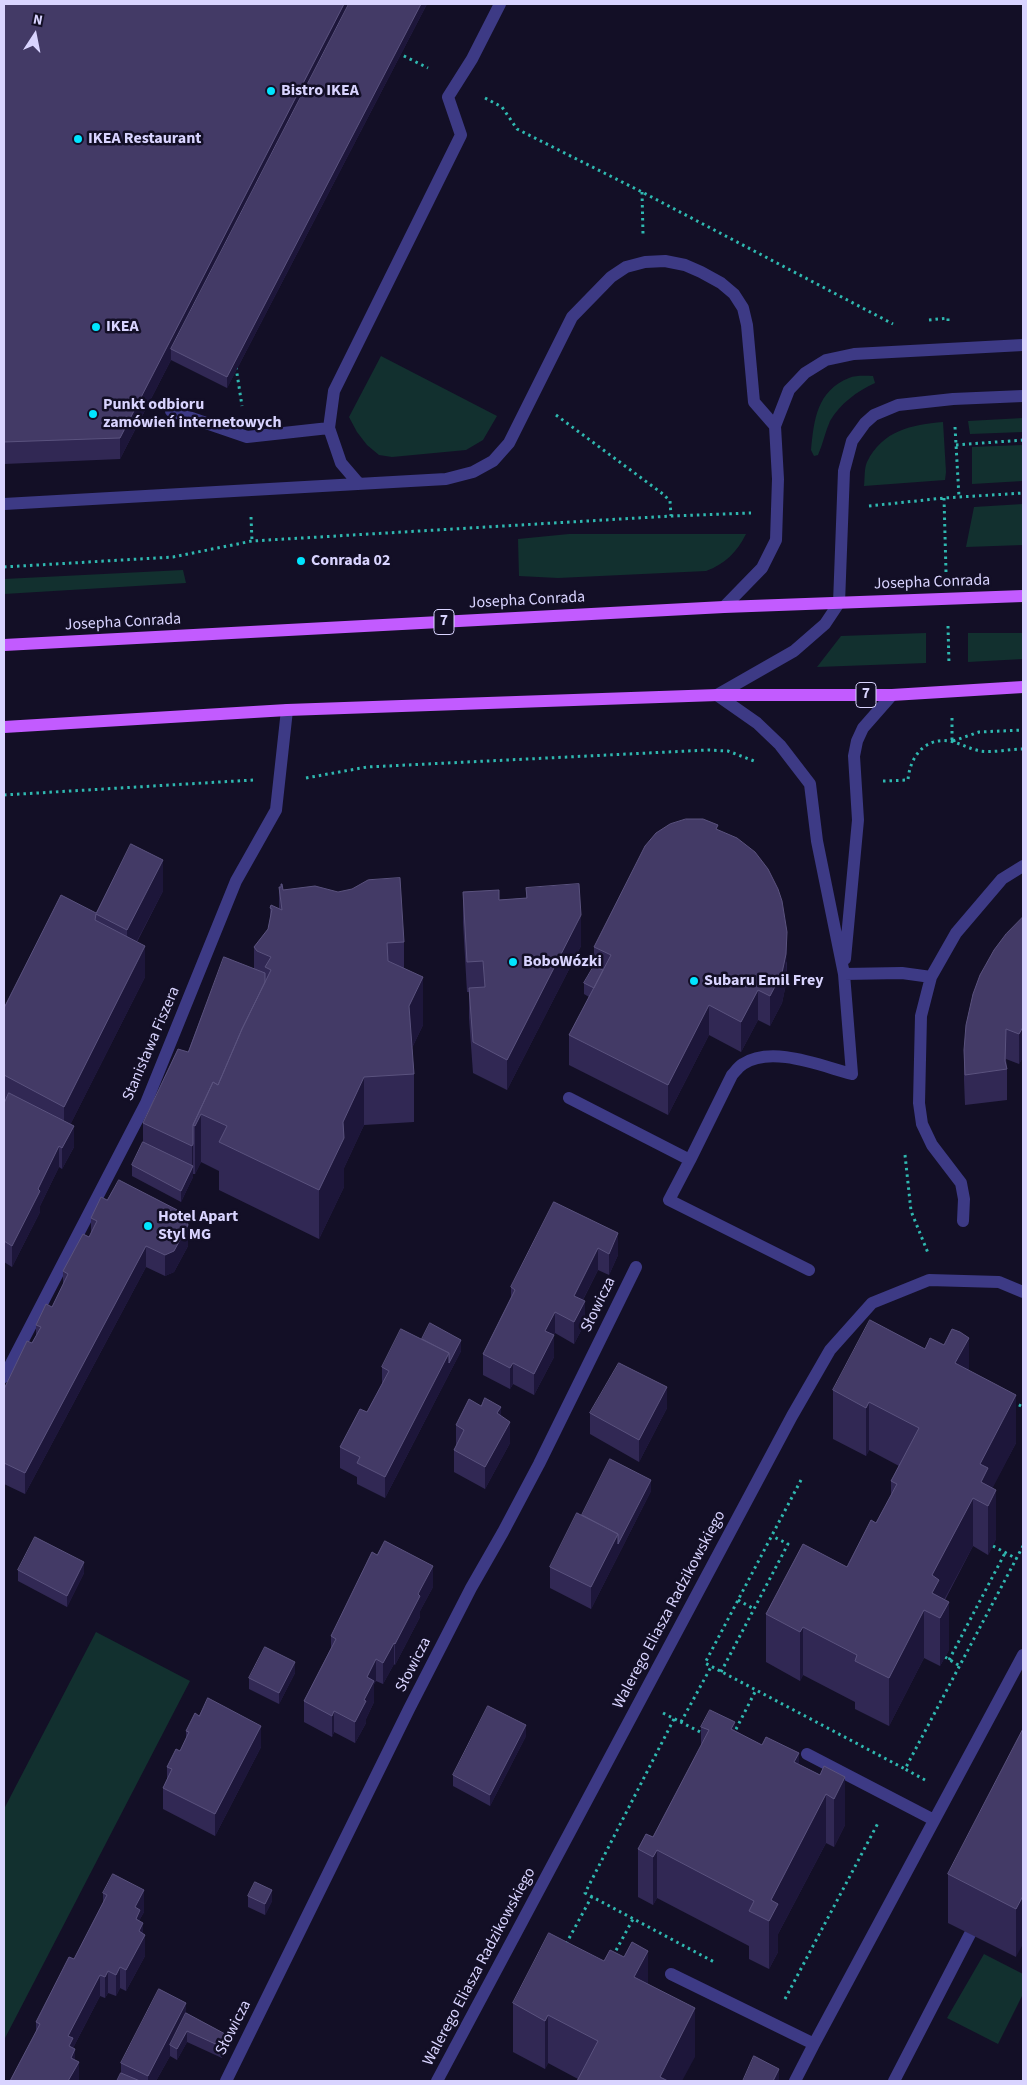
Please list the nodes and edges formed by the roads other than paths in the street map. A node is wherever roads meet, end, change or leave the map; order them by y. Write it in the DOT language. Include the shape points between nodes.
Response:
graph roads {
  1 [pos="500,4"];
  2 [pos="1023,345"];
  3 [pos="1023,396"];
  4 [pos="171,411"];
  5 [pos="775,426"];
  6 [pos="329,428"];
  7 [pos="359,484"];
  8 [pos="4,504"];
  9 [pos="1023,596"];
  10 [pos="840,603"];
  11 [pos="724,607"];
  12 [pos="4,645"];
  13 [pos="1023,687"];
  14 [pos="717,695"];
  15 [pos="892,695"];
  16 [pos="286,710"];
  17 [pos="4,727"];
  18 [pos="1023,866"];
  19 [pos="844,974"];
  20 [pos="931,977"];
  21 [pos="569,1098"];
  22 [pos="690,1160"];
  23 [pos="963,1221"];
  24 [pos="636,1267"];
  25 [pos="809,1270"];
  26 [pos="1023,1292"];
  27 [pos="4,1376"];
  28 [pos="1023,1656"];
  29 [pos="807,1754"];
  30 [pos="934,1820"];
  31 [pos="970,1934"];
  32 [pos="671,1974"];
  33 [pos="814,2044"];
  34 [pos="226,2081"];
  35 [pos="438,2081"];
  36 [pos="795,2081"];
  37 [pos="894,2081"];
  1 -- 6 [label="street" via="448,98 461,135 334,391"];
  2 -- 5 [label="street" via="854,354 826,360 805,372 788,390"];
  3 -- 10 [label="street" via="898,405 874,415 865,423 852,441 844,471"];
  4 -- 6 [label="street" via="247,437"];
  5 -- 7 [label="street" via="754,402 747,326 743,308 734,294 685,265 645,262 626,267 611,277 572,317 509,443 493,461 473,472 446,479"];
  5 -- 11 [label="street" via="778,479 776,540 762,568"];
  6 -- 7 [label="street" via="341,463"];
  7 -- 8 [label="street"];
  9 -- 10 [label="main road, Josepha Conrada / 7"];
  10 -- 11 [label="main road, Josepha Conrada / 7"];
  10 -- 14 [label="street" via="825,624 794,651"];
  11 -- 12 [label="main road, Josepha Conrada / 7"];
  13 -- 15 [label="main road, 7"];
  14 -- 15 [label="main road, 7"];
  14 -- 16 [label="main road, 7"];
  14 -- 19 [label="street" via="757,722 780,745 810,784 817,841"];
  15 -- 19 [label="street" via="863,728 854,756 858,820"];
  16 -- 17 [label="main road, 7"];
  16 -- 27 [label="street, Stanisława Fiszera" via="276,810 236,881 146,1103"];
  18 -- 20 [label="street" via="1002,879 956,933"];
  19 -- 20 [label="street" via="902,973"];
  19 -- 22 [label="street" via="852,1074 786,1057 770,1056 742,1064 732,1075"];
  20 -- 23 [label="street" via="921,1016 920,1112 932,1145 961,1183"];
  21 -- 22 [label="street"];
  22 -- 25 [label="street" via="669,1200"];
  24 -- 34 [label="street, Słowicza" via="512,1515 414,1701"];
  26 -- 35 [label="street, Walerego Eliasza Radzikowskiego" via="999,1282 929,1280 872,1303 830,1350"];
  28 -- 30 [label="street"];
  29 -- 30 [label="street"];
  30 -- 33 [label="street"];
  31 -- 37 [label="street"];
  32 -- 33 [label="street"];
  33 -- 36 [label="street"];
}
